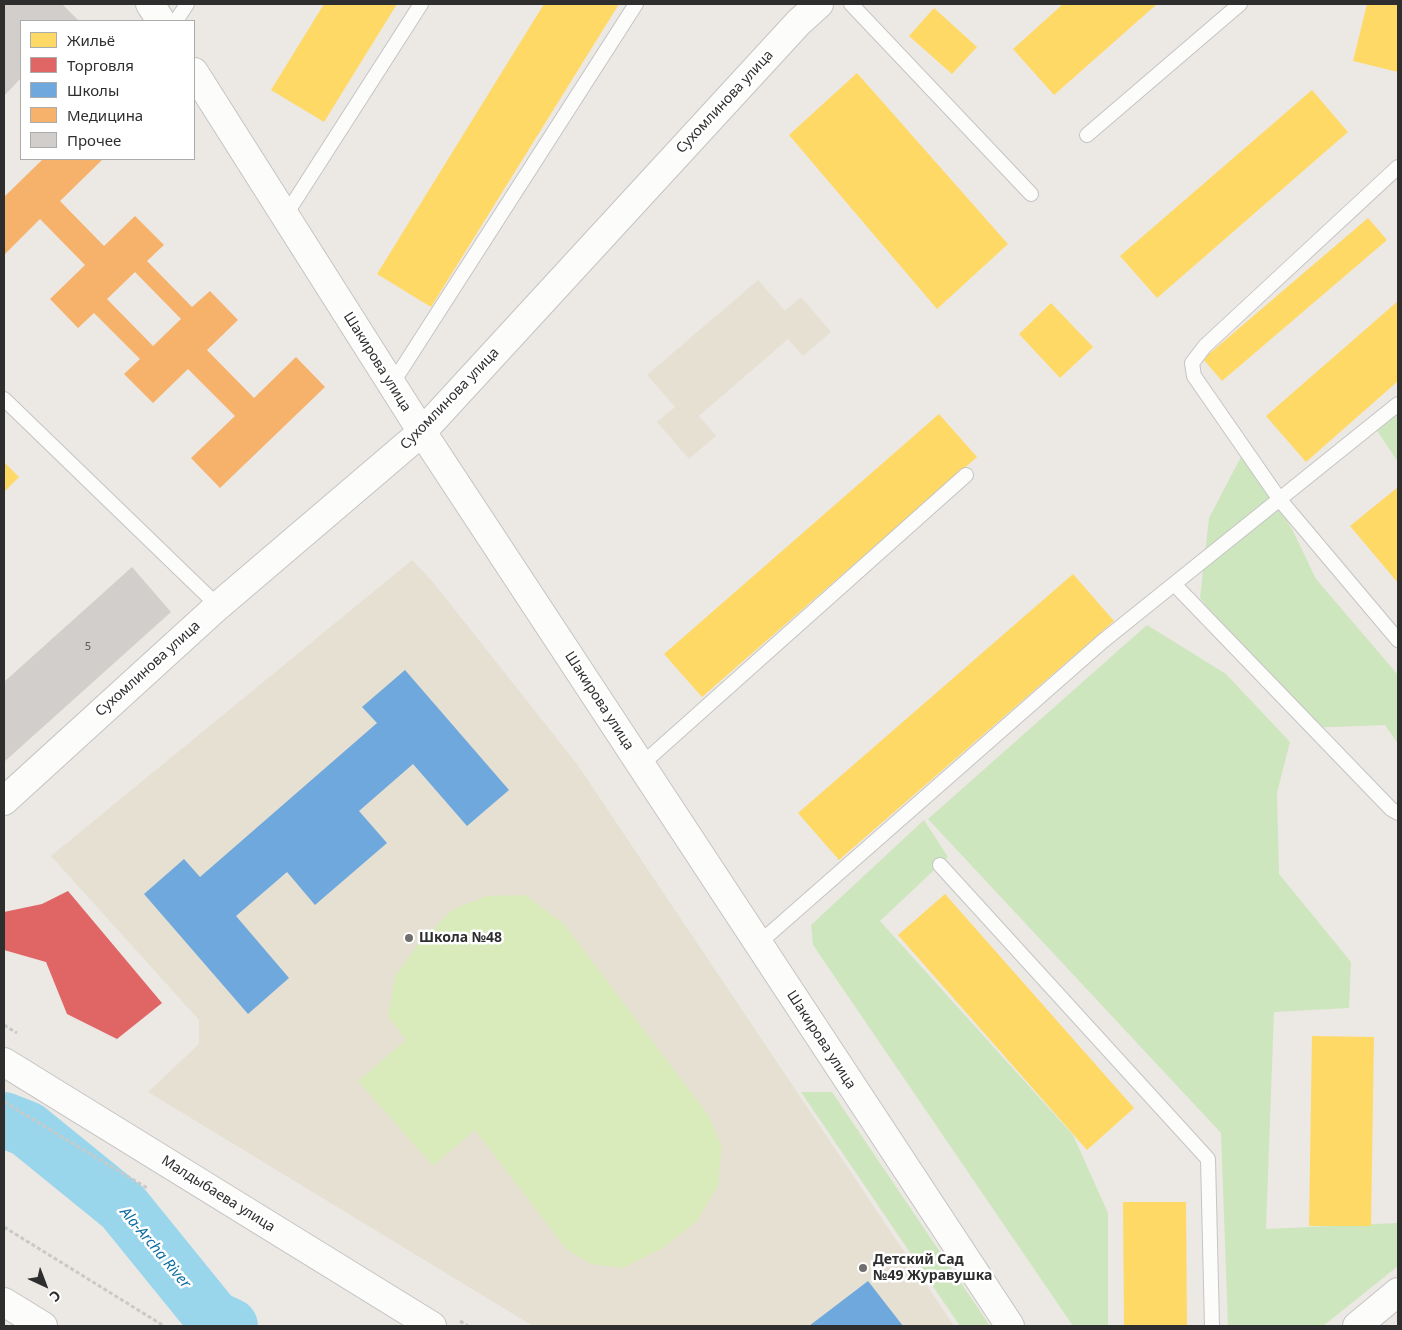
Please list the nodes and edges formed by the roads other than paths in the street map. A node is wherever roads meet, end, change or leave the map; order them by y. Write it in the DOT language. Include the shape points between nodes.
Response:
graph roads {
  1 [pos="150,4"];
  2 [pos="187,4"];
  3 [pos="421,4"];
  4 [pos="636,4"];
  5 [pos="819,4"];
  6 [pos="851,4"];
  7 [pos="1240,4"];
  8 [pos="160,20"];
  9 [pos="177,20"];
  10 [pos="195,74"];
  11 [pos="1087,135"];
  12 [pos="1398,166"];
  13 [pos="1031,194"];
  14 [pos="284,216"];
  15 [pos="392,384"];
  16 [pos="4,399"];
  17 [pos="1398,404"];
  18 [pos="422,432"];
  19 [pos="966,475"];
  20 [pos="1280,500"];
  21 [pos="1174,584"];
  22 [pos="218,606"];
  23 [pos="1398,640"];
  24 [pos="641,765"];
  25 [pos="4,801"];
  26 [pos="1398,813"];
  27 [pos="940,865"];
  28 [pos="758,944"];
  29 [pos="4,1062"];
  30 [pos="1398,1292"];
  31 [pos="4,1302"];
  32 [pos="43,1326"];
  33 [pos="432,1326"];
  34 [pos="1010,1326"];
  35 [pos="1212,1326"];
  36 [pos="1357,1326"];
  1 -- 8 [label="street"];
  2 -- 9 [label="lane"];
  3 -- 14 [label="lane"];
  4 -- 15 [label="lane"];
  5 -- 18 [label="street, Сухомлинова улица"];
  6 -- 13 [label="lane"];
  7 -- 11 [label="lane"];
  10 -- 14 [label="street, Шакирова улица"];
  12 -- 20 [label="lane" via="1205,346 1192,363 1194,376"];
  14 -- 15 [label="street, Шакирова улица"];
  15 -- 18 [label="street, Шакирова улица"];
  16 -- 22 [label="lane"];
  17 -- 20 [label="lane"];
  18 -- 22 [label="street, Сухомлинова улица"];
  18 -- 24 [label="street, Шакирова улица"];
  19 -- 24 [label="lane"];
  20 -- 21 [label="lane"];
  20 -- 23 [label="lane"];
  21 -- 26 [label="lane"];
  21 -- 28 [label="lane" via="1103,641"];
  22 -- 25 [label="street, Сухомлинова улица"];
  24 -- 28 [label="street, Шакирова улица"];
  27 -- 35 [label="lane" via="1208,1159"];
  28 -- 34 [label="street, Шакирова улица"];
  29 -- 33 [label="street, Малдыбаева улица"];
  30 -- 36 [label="street"];
  31 -- 32 [label="street"];
}
